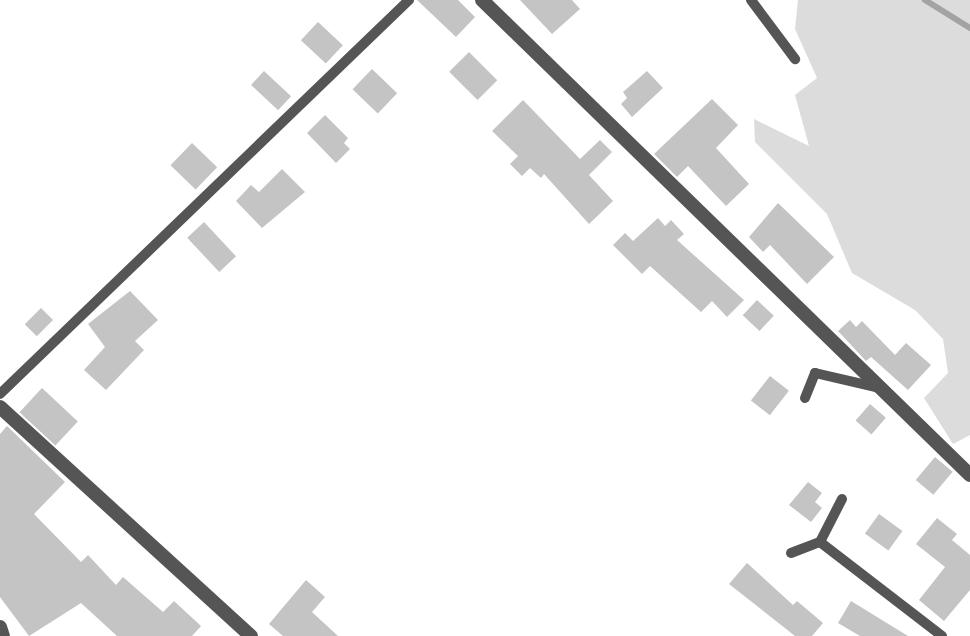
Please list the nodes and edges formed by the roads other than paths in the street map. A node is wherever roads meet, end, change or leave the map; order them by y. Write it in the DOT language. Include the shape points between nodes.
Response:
graph roads {
  1 [pos="409,0"];
  2 [pos="482,0"];
  3 [pos="751,0"];
  4 [pos="795,59"];
  5 [pos="881,388"];
  6 [pos="0,394"];
  7 [pos="805,398"];
  8 [pos="0,407"];
  9 [pos="970,475"];
  10 [pos="842,499"];
  11 [pos="820,542"];
  12 [pos="791,553"];
  13 [pos="0,627"];
  14 [pos="3,636"];
  15 [pos="251,636"];
  16 [pos="942,636"];
  1 -- 6 [label="lane"];
  2 -- 5 [label="street"];
  3 -- 4 [label="lane"];
  5 -- 7 [label="lane" via="815,373"];
  5 -- 9 [label="street"];
  8 -- 15 [label="street"];
  10 -- 11 [label="lane"];
  11 -- 12 [label="lane"];
  11 -- 16 [label="lane"];
  13 -- 14 [label="street"];
}
